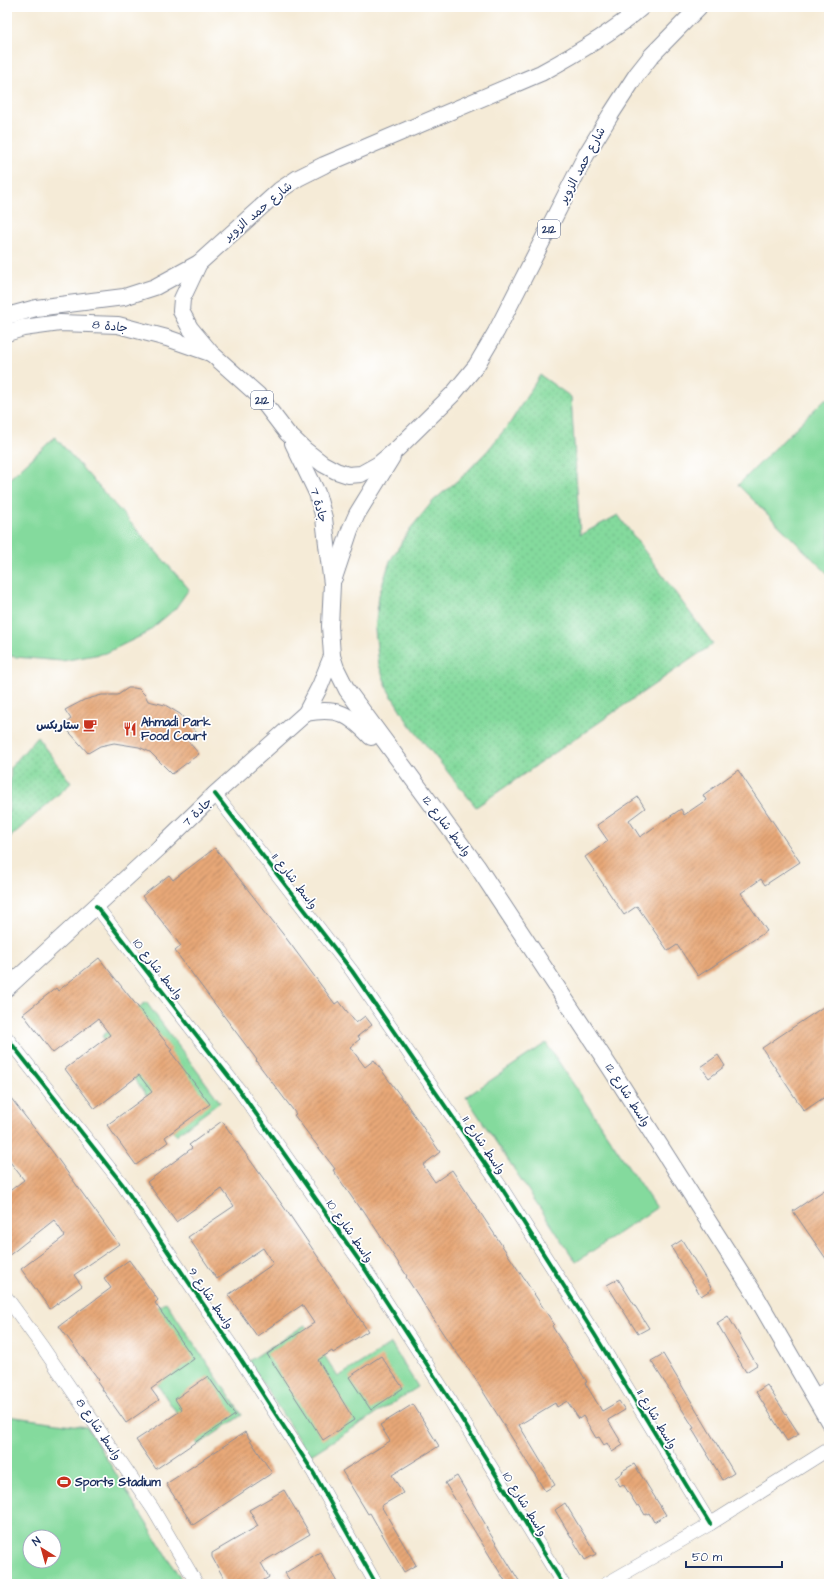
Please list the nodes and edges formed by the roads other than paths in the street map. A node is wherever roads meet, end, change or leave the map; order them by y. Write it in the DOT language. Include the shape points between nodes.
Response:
graph roads {
  1 [pos="642,7"];
  2 [pos="699,7"];
  3 [pos="199,263"];
  4 [pos="7,316"];
  5 [pos="7,333"];
  6 [pos="211,353"];
  7 [pos="287,433"];
  8 [pos="398,449"];
  9 [pos="332,584"];
  10 [pos="332,656"];
  11 [pos="306,713"];
  12 [pos="411,778"];
  13 [pos="216,794"];
  14 [pos="96,906"];
  15 [pos="7,988"];
  16 [pos="7,1038"];
  17 [pos="7,1298"];
  18 [pos="829,1387"];
  19 [pos="814,1396"];
  20 [pos="829,1422"];
  21 [pos="829,1449"];
  22 [pos="710,1524"];
  23 [pos="197,1584"];
  24 [pos="376,1584"];
  25 [pos="563,1584"];
  26 [pos="606,1584"];
  1 -- 3 [label="main road, شارع حمد الزوير / 212" via="593,42 541,73 298,178 259,208"];
  2 -- 8 [label="main road, شارع حمد الزوير / 212" via="637,74 611,114 586,155 496,332 476,366 453,394"];
  3 -- 4 [label="main road, جادة 8" via="155,287 124,296 36,308"];
  3 -- 6 [label="main road, 212" via="182,299 181,312 190,328"];
  5 -- 6 [label="main road, جادة 8" via="60,323 118,325"];
  6 -- 7 [label="main road, 212" via="258,395"];
  7 -- 8 [label="main road, 212" via="323,464 336,472 348,475 361,474"];
  7 -- 9 [label="main road, جادة 7" via="317,493 324,518"];
  8 -- 9 [label="main road, جادة 7" via="357,514"];
  9 -- 10 [label="main road, جادة 7"];
  10 -- 11 [label="main road, جادة 7"];
  10 -- 12 [label="main road, واسط شارع 12" via="347,690"];
  11 -- 12 [label="main road, واسط شارع 12" via="322,710 343,713 358,723"];
  11 -- 13 [label="main road, جادة 7"];
  12 -- 19 [label="main road, واسط شارع 12" via="477,866 612,1069 756,1296"];
  13 -- 14 [label="main road, جادة 7"];
  13 -- 22 [label="street, واسط شارع 11" via="352,971 501,1187"];
  14 -- 15 [label="main road, جادة 7"];
  14 -- 25 [label="street, واسط شارع 10" via="240,1091 365,1269 450,1400"];
  16 -- 24 [label="street, واسط شارع 9" via="123,1186 237,1354 313,1472"];
  17 -- 23 [label="street, واسط شارع 8" via="153,1509"];
  18 -- 19 [label="street"];
  19 -- 20 [label="main road, واسط شارع 12"];
  21 -- 22 [label="street"];
  22 -- 26 [label="street"];
}
